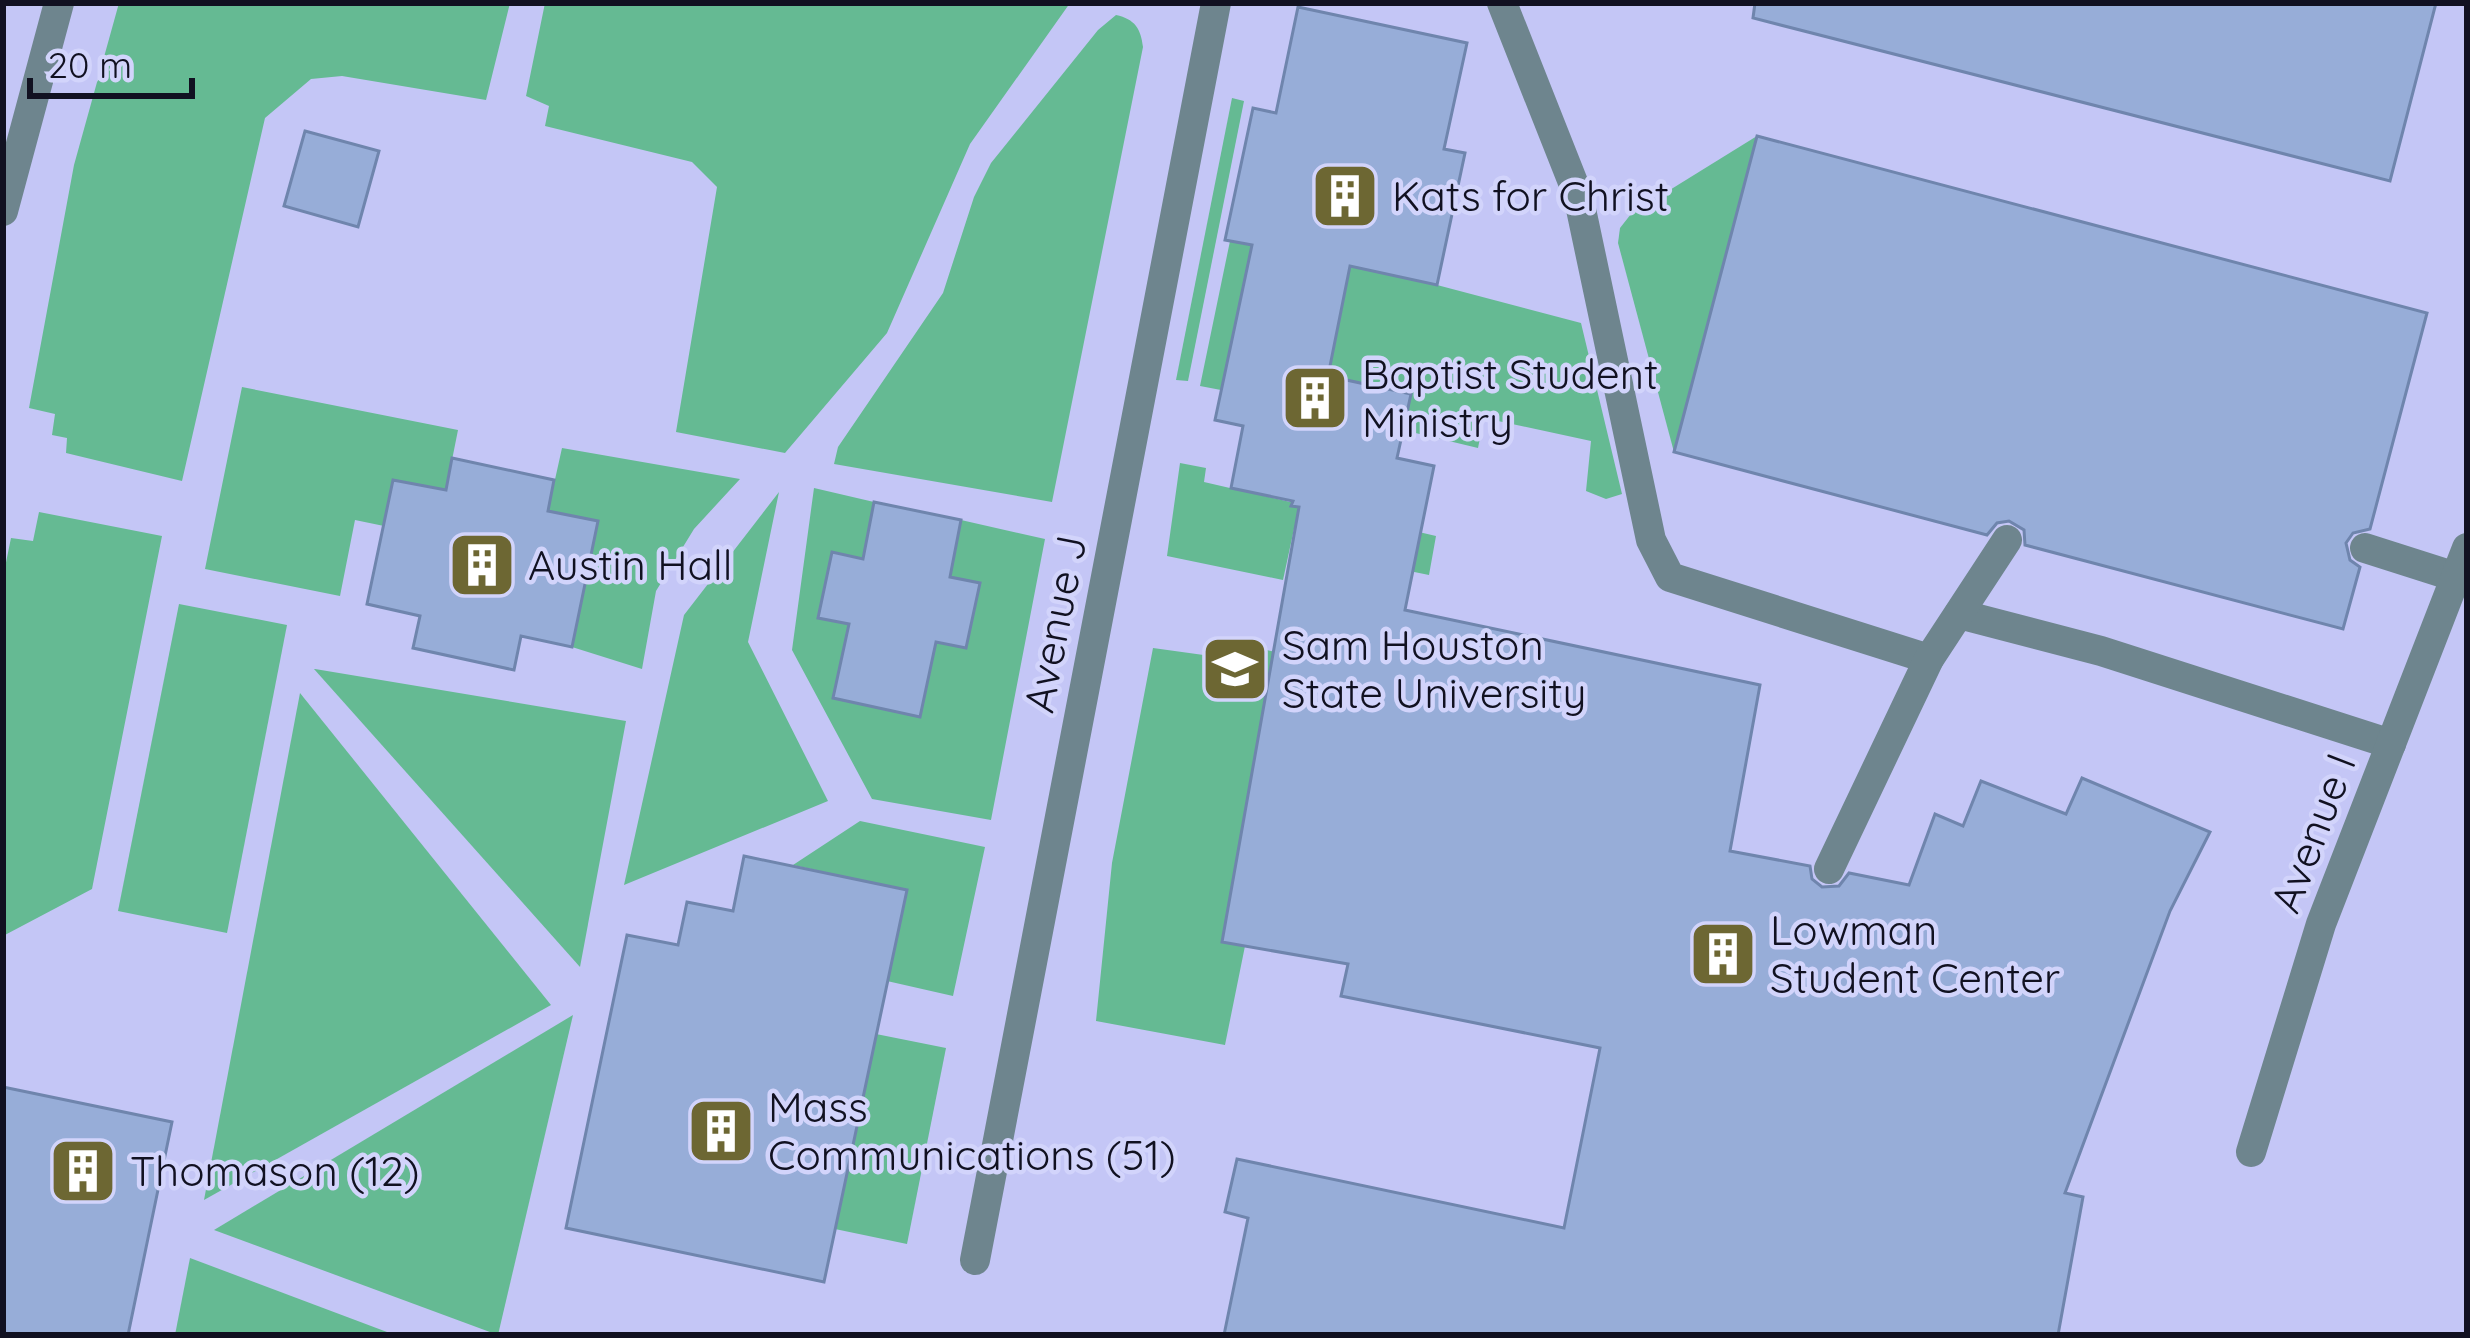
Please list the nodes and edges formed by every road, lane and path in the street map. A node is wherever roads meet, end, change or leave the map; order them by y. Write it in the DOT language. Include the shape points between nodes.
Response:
graph roads {
  1 [pos="59,3"];
  2 [pos="1216,3"];
  3 [pos="1502,3"];
  4 [pos="3,211"];
  5 [pos="2007,540"];
  6 [pos="2365,548"];
  7 [pos="2462,562"];
  8 [pos="1959,614"];
  9 [pos="1929,659"];
  10 [pos="2391,744"];
  11 [pos="1829,869"];
  12 [pos="2252,1152"];
  13 [pos="975,1260"];
  1 -- 4 [label="street"];
  2 -- 13 [label="street, Avenue J"];
  3 -- 9 [label="street" via="1578,195 1652,540 1670,577"];
  5 -- 8 [label="street"];
  6 -- 7 [label="street"];
  7 -- 10 [label="street, Avenue I"];
  8 -- 9 [label="street"];
  8 -- 10 [label="street" via="2102,650"];
  9 -- 11 [label="street"];
  10 -- 12 [label="street, Avenue I" via="2321,925"];
}
